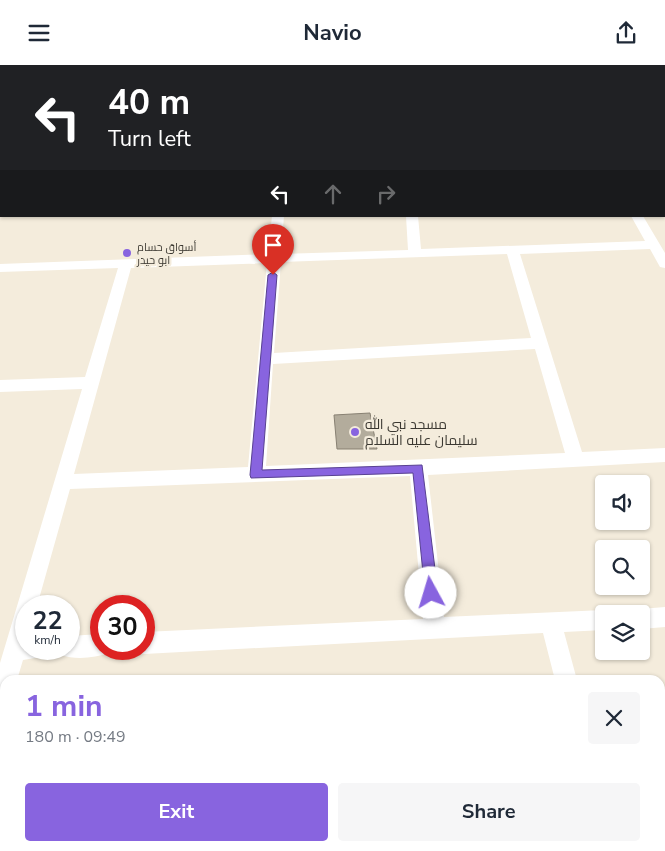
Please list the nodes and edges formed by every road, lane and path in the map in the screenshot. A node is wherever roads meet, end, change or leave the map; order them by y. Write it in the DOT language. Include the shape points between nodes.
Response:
graph roads {
  1 [pos="278,217"];
  2 [pos="412,217"];
  3 [pos="638,217"];
  4 [pos="654,245"];
  5 [pos="512,250"];
  6 [pos="415,253"];
  7 [pos="274,258"];
  8 [pos="126,263"];
  9 [pos="665,265"];
  10 [pos="0,268"];
  11 [pos="542,343"];
  12 [pos="265,359"];
  13 [pos="92,383"];
  14 [pos="0,386"];
  15 [pos="665,455"];
  16 [pos="576,460"];
  17 [pos="418,468"];
  18 [pos="256,475"];
  19 [pos="63,482"];
  20 [pos="31,595"];
  21 [pos="665,617"];
  22 [pos="650,618"];
  23 [pos="595,621"];
  24 [pos="551,623"];
  25 [pos="435,629"];
  26 [pos="155,642"];
  27 [pos="18,660"];
  28 [pos="9,675"];
  29 [pos="565,675"];
  1 -- 7 [label="street"];
  2 -- 6 [label="street"];
  3 -- 4 [label="street"];
  4 -- 5 [label="street"];
  4 -- 9 [label="street"];
  5 -- 6 [label="street"];
  5 -- 11 [label="street"];
  6 -- 7 [label="street"];
  7 -- 8 [label="street"];
  7 -- 12 [label="street"];
  8 -- 10 [label="street"];
  8 -- 13 [label="street"];
  11 -- 12 [label="street"];
  11 -- 16 [label="street"];
  12 -- 18 [label="street"];
  13 -- 14 [label="street"];
  13 -- 19 [label="street"];
  15 -- 16 [label="street"];
  16 -- 17 [label="street"];
  17 -- 18 [label="street"];
  17 -- 25 [label="street"];
  18 -- 19 [label="street"];
  19 -- 20 [label="street"];
  21 -- 22 [label="street"];
  23 -- 24 [label="street"];
  24 -- 25 [label="street"];
  24 -- 29 [label="street"];
  25 -- 26 [label="street"];
  27 -- 28 [label="street"];
}
